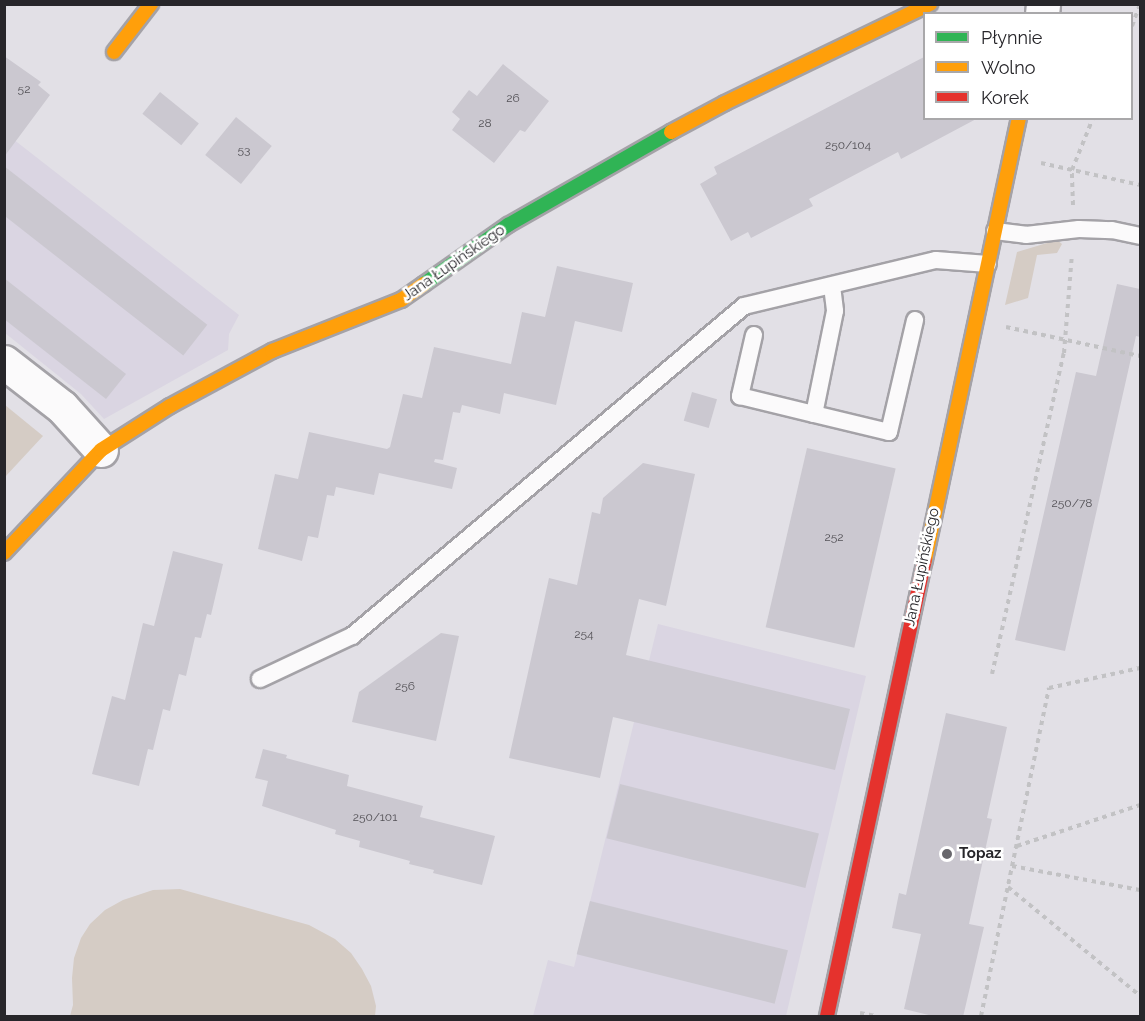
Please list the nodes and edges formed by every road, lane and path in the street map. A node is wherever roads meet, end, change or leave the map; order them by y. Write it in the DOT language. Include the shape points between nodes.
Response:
graph roads {
  1 [pos="151,4"];
  2 [pos="930,4"];
  3 [pos="1140,4"];
  4 [pos="1133,21"];
  5 [pos="114,52"];
  6 [pos="1019,120"];
  7 [pos="1092,120"];
  8 [pos="1031,161"];
  9 [pos="1072,170"];
  10 [pos="1140,185"];
  11 [pos="1074,230"];
  12 [pos="995,231"];
  13 [pos="1140,236"];
  14 [pos="988,264"];
  15 [pos="832,286"];
  16 [pos="915,320"];
  17 [pos="996,325"];
  18 [pos="754,335"];
  19 [pos="1065,340"];
  20 [pos="1140,356"];
  21 [pos="4,362"];
  22 [pos="814,414"];
  23 [pos="101,450"];
  24 [pos="4,553"];
  25 [pos="1140,668"];
  26 [pos="992,674"];
  27 [pos="260,679"];
  28 [pos="1140,805"];
  29 [pos="1016,846"];
  30 [pos="1012,866"];
  31 [pos="1008,887"];
  32 [pos="1140,890"];
  33 [pos="1140,996"];
  34 [pos="827,1017"];
  35 [pos="981,1017"];
  1 -- 5 [label="street"];
  2 -- 23 [label="street, Jana Łupińskiego" via="725,103 508,225 401,300 272,351 170,406"];
  3 -- 4 [label="path"];
  6 -- 12 [label="street, Jana Łupińskiego"];
  7 -- 9 [label="path"];
  8 -- 9 [label="path"];
  9 -- 10 [label="path"];
  9 -- 11 [label="path"];
  11 -- 12 [label="lane" via="1026,235"];
  11 -- 13 [label="lane" via="1112,230"];
  11 -- 19 [label="path"];
  12 -- 14 [label="street, Jana Łupińskiego"];
  14 -- 15 [label="lane" via="936,260"];
  14 -- 34 [label="street, Jana Łupińskiego"];
  15 -- 22 [label="lane" via="835,311"];
  15 -- 27 [label="lane" via="744,306 352,636"];
  16 -- 22 [label="lane" via="889,432"];
  17 -- 19 [label="path"];
  18 -- 22 [label="lane" via="740,396"];
  19 -- 20 [label="path"];
  19 -- 26 [label="path"];
  21 -- 23 [label="street" via="63,407"];
  23 -- 24 [label="street, Jana Łupińskiego"];
  25 -- 29 [label="path" via="1049,688"];
  28 -- 29 [label="path"];
  29 -- 30 [label="path"];
  30 -- 31 [label="path"];
  30 -- 32 [label="path"];
  31 -- 33 [label="path"];
  31 -- 35 [label="path"];
}
